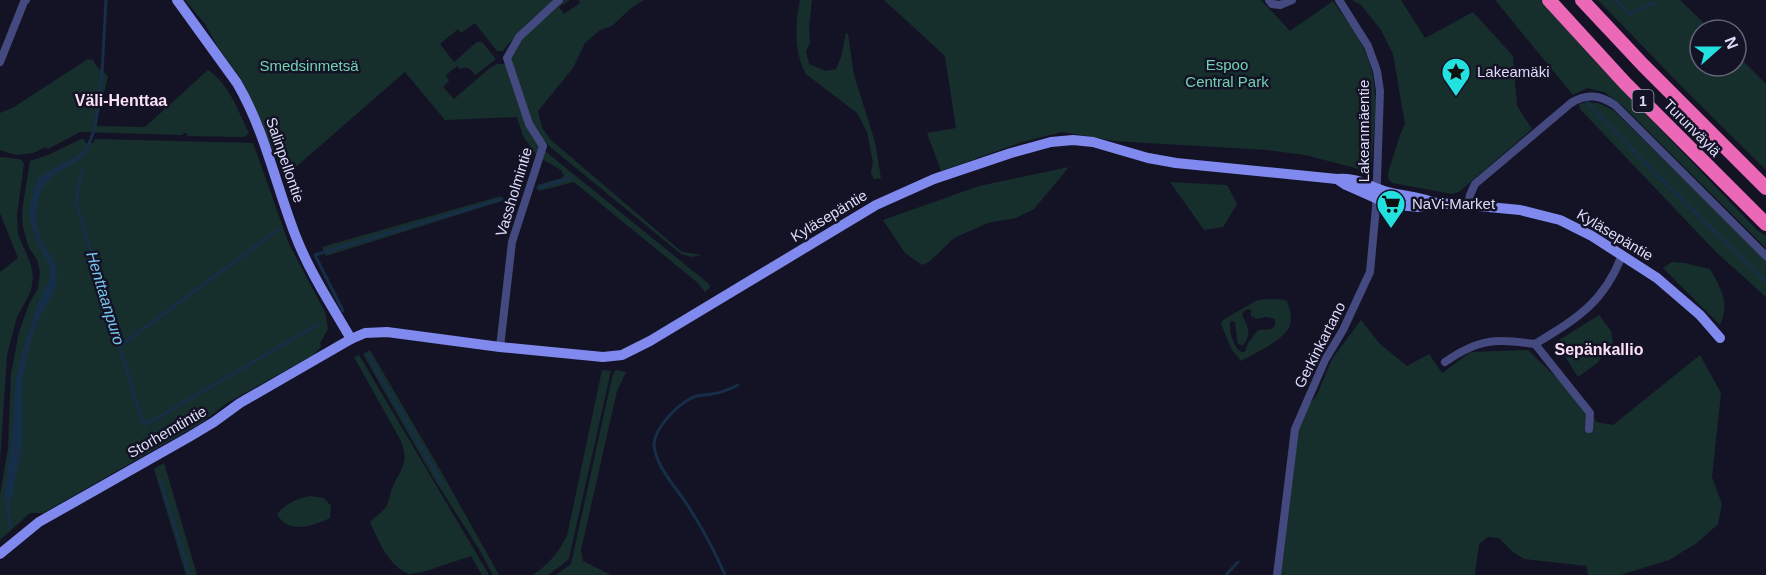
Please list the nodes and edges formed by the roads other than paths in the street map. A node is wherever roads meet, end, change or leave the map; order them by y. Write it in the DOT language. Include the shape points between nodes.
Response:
graph roads {
  1 [pos="26,0"];
  2 [pos="177,0"];
  3 [pos="559,0"];
  4 [pos="1269,0"];
  5 [pos="1292,0"];
  6 [pos="1339,0"];
  7 [pos="1549,0"];
  8 [pos="1582,0"];
  9 [pos="0,62"];
  10 [pos="1766,188"];
  11 [pos="1377,194"];
  12 [pos="1468,205"];
  13 [pos="1766,224"];
  14 [pos="1622,255"];
  15 [pos="1766,256"];
  16 [pos="1720,338"];
  17 [pos="351,339"];
  18 [pos="1535,344"];
  19 [pos="500,347"];
  20 [pos="1445,362"];
  21 [pos="1589,429"];
  22 [pos="0,554"];
  23 [pos="1277,575"];
  1 -- 9 [label="street"];
  2 -- 17 [label="main road, Salinpellontie" via="248,102 297,240"];
  3 -- 19 [label="street, Vassholmintie" via="519,37 507,58 529,124 543,146 512,242"];
  4 -- 5 [label="street" via="1280,5"];
  6 -- 11 [label="street, Lakeanmäentie" via="1368,46 1377,71"];
  7 -- 13 [label="highway, Turunväylä / 1" via="1625,83"];
  8 -- 10 [label="highway, Turunväylä / 1"];
  11 -- 12 [label="main road, Kyläsepäntie" via="1389,204"];
  11 -- 19 [label="main road, Kyläsepäntie" via="1337,179 1176,163 1093,142 1051,142 934,179 890,198 622,355 603,357"];
  11 -- 23 [label="street, Gerkinkartano" via="1370,272 1295,429"];
  12 -- 14 [label="main road, Kyläsepäntie" via="1520,210 1560,220"];
  12 -- 15 [label="street" via="1475,184 1571,102 1596,96 1615,105"];
  14 -- 16 [label="main road, Kyläsepäntie" via="1692,307"];
  14 -- 18 [label="street" via="1599,298 1582,314"];
  17 -- 19 [label="main road, Kyläsepäntie" via="365,333 387,332"];
  17 -- 22 [label="main road, Storhemtintie" via="39,522"];
  18 -- 20 [label="street" via="1485,342"];
  18 -- 21 [label="street" via="1590,413"];
}
